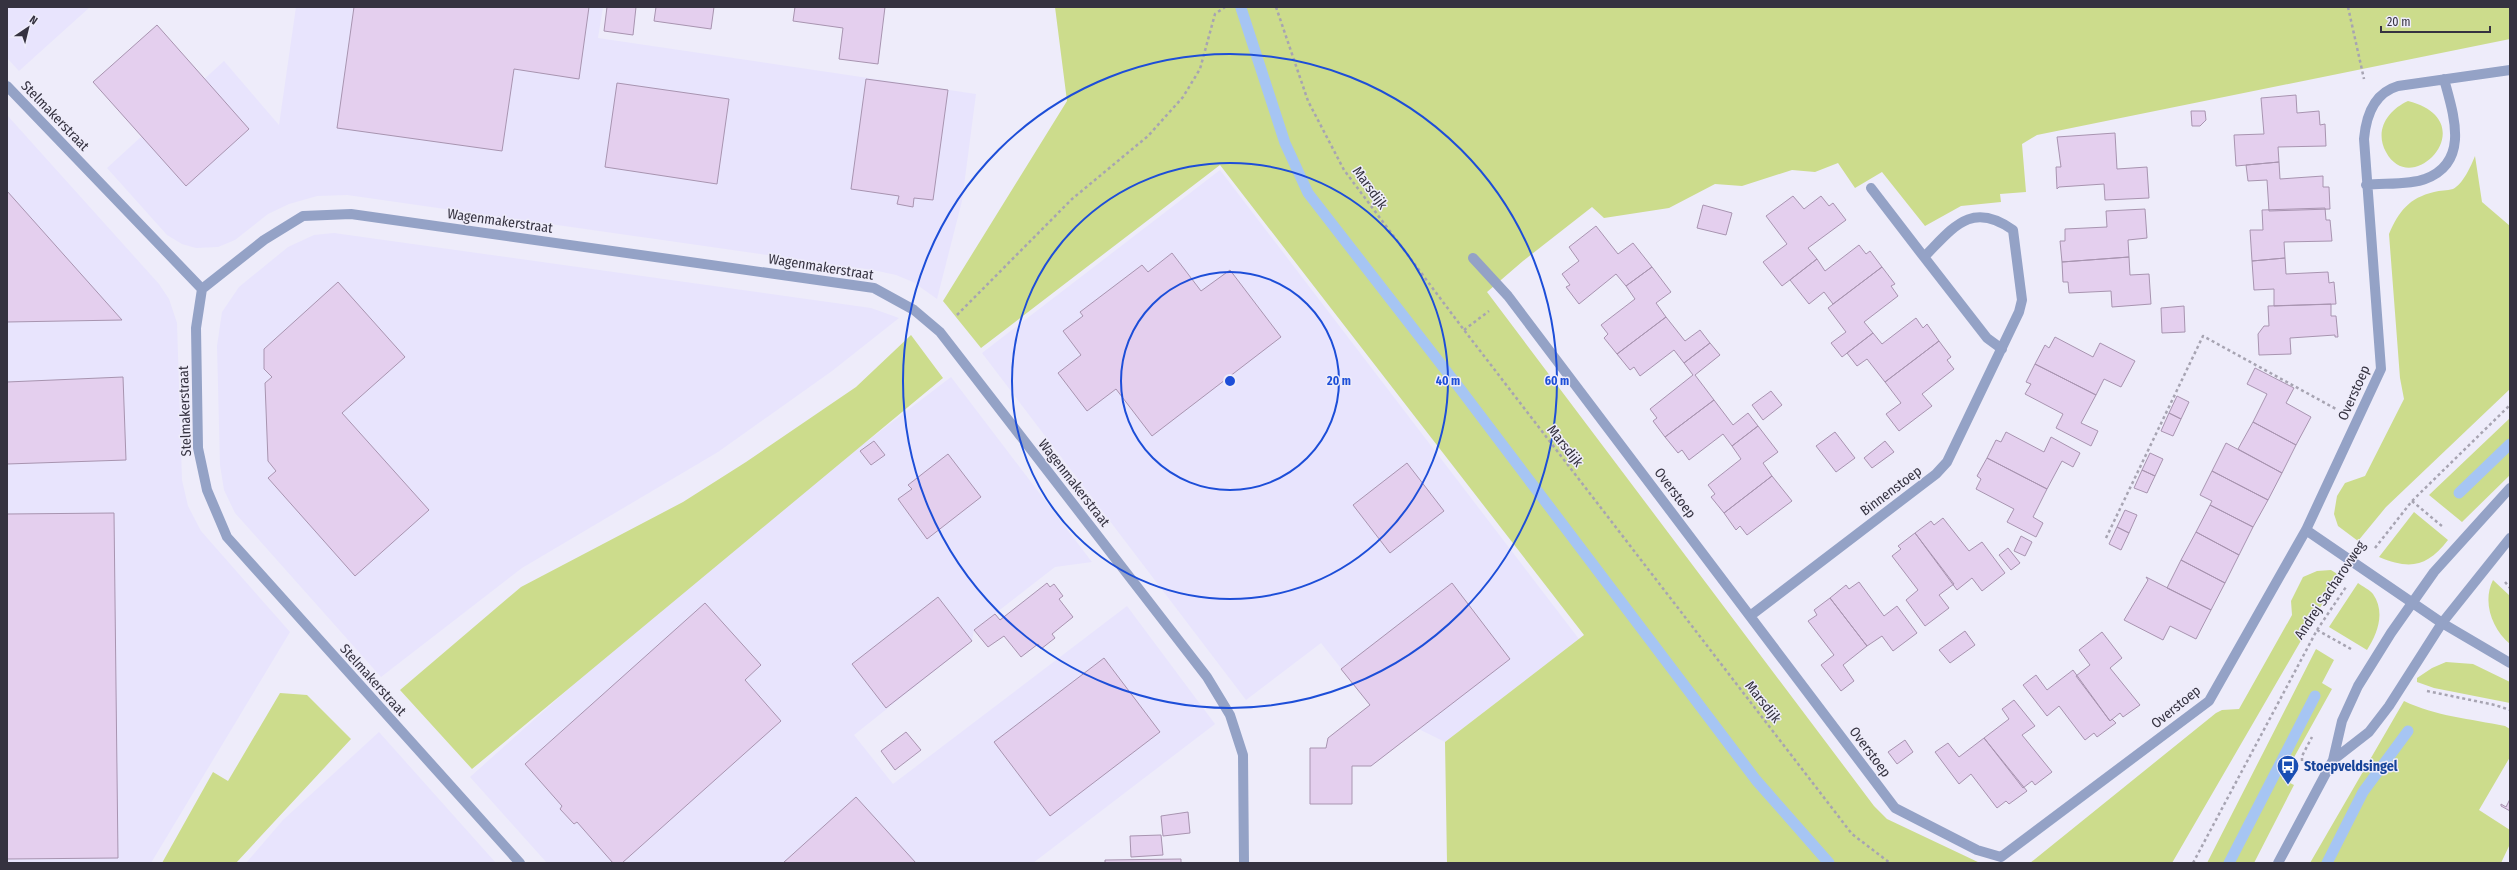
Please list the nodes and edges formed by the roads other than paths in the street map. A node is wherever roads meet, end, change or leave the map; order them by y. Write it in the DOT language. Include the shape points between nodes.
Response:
graph roads {
  1 [pos="2510,70"];
  2 [pos="2444,79"];
  3 [pos="7,86"];
  4 [pos="2366,184"];
  5 [pos="1871,188"];
  6 [pos="1924,257"];
  7 [pos="1473,258"];
  8 [pos="202,289"];
  9 [pos="2002,349"];
  10 [pos="2510,488"];
  11 [pos="2306,530"];
  12 [pos="2510,538"];
  13 [pos="2412,602"];
  14 [pos="1750,616"];
  15 [pos="2442,623"];
  16 [pos="2510,663"];
  17 [pos="2333,760"];
  18 [pos="520,863"];
  19 [pos="1244,863"];
  20 [pos="2278,863"];
  1 -- 2 [label="street, Overstoep"];
  2 -- 4 [label="street, Overstoep" via="2388,89 2371,108 2365,122"];
  2 -- 4 [label="street" via="2457,134 2446,162 2437,173 2424,180"];
  3 -- 8 [label="street, Stelmakerstraat"];
  4 -- 11 [label="street, Overstoep" via="2382,370"];
  5 -- 6 [label="street"];
  6 -- 9 [label="street" via="1987,338"];
  6 -- 9 [label="street, Binnenstoep" via="1959,222 1971,218 1998,220 2012,230 2022,300 2020,312"];
  7 -- 14 [label="street, Overstoep" via="1508,296"];
  8 -- 18 [label="street, Stelmakerstraat" via="196,328 198,448 207,490 227,537"];
  8 -- 19 [label="street, Wagenmakerstraat" via="264,240 303,216 351,214 874,288 914,310 940,332 1207,677 1230,715 1243,755"];
  9 -- 14 [label="street, Binnenstoep" via="1947,462 1936,474"];
  10 -- 13 [label="street" via="2460,541"];
  11 -- 13 [label="street"];
  11 -- 14 [label="street, Overstoep" via="2209,701 2002,857 1977,850 1895,808"];
  12 -- 15 [label="street"];
  13 -- 15 [label="street"];
  13 -- 17 [label="street" via="2358,686 2342,721"];
  15 -- 16 [label="street"];
  15 -- 17 [label="street" via="2389,706 2369,732"];
  17 -- 20 [label="street"];
}
